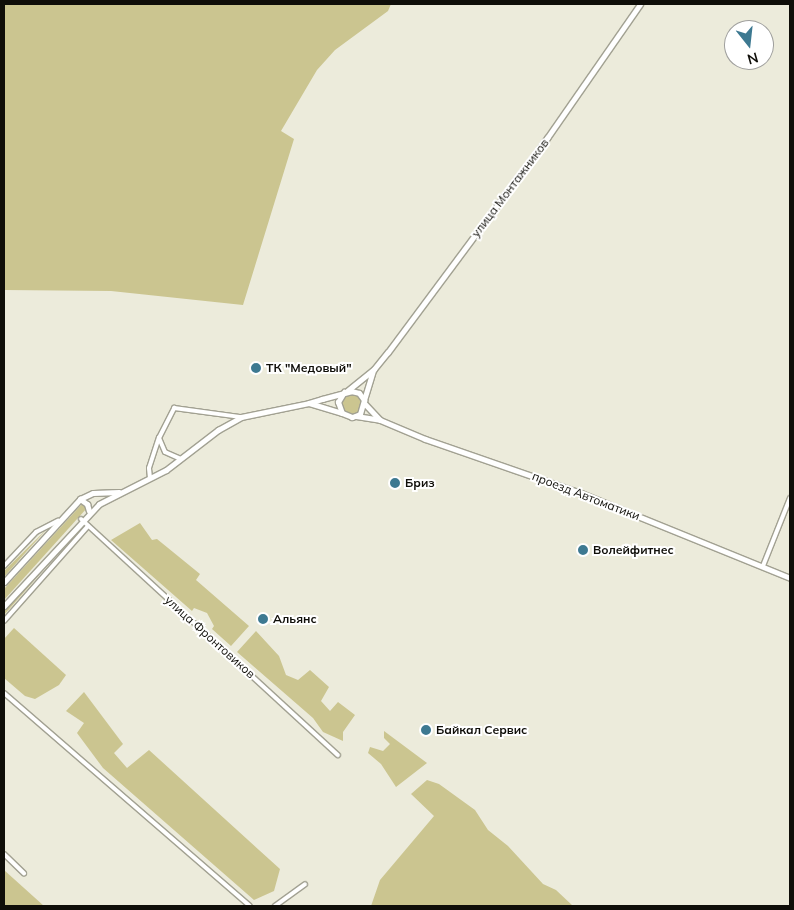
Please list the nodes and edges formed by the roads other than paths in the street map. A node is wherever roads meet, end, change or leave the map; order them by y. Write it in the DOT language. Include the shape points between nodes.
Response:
graph roads {
  1 [pos="638,4"];
  2 [pos="374,369"];
  3 [pos="345,392"];
  4 [pos="364,402"];
  5 [pos="309,403"];
  6 [pos="342,413"];
  7 [pos="356,416"];
  8 [pos="241,417"];
  9 [pos="380,420"];
  10 [pos="160,438"];
  11 [pos="182,459"];
  12 [pos="150,478"];
  13 [pos="119,492"];
  14 [pos="790,498"];
  15 [pos="80,499"];
  16 [pos="89,511"];
  17 [pos="81,519"];
  18 [pos="58,521"];
  19 [pos="88,526"];
  20 [pos="65,537"];
  21 [pos="67,548"];
  22 [pos="4,566"];
  23 [pos="763,566"];
  24 [pos="790,578"];
  25 [pos="4,582"];
  26 [pos="4,606"];
  27 [pos="4,620"];
  28 [pos="4,693"];
  29 [pos="338,755"];
  30 [pos="4,854"];
  31 [pos="24,873"];
  32 [pos="305,884"];
  33 [pos="250,906"];
  34 [pos="275,906"];
  1 -- 2 [label="main road, улица Монтажников" via="525,168"];
  2 -- 3 [label="main road, улица Монтажников"];
  2 -- 4 [label="main road, улица Монтажников"];
  3 -- 4 [label="main road" via="355,391"];
  3 -- 5 [label="main road, улица Монтажников"];
  3 -- 6 [label="main road" via="338,402"];
  4 -- 7 [label="main road" via="362,411"];
  4 -- 9 [label="main road, проезд Автоматики"];
  5 -- 6 [label="main road, улица Монтажников"];
  5 -- 8 [label="main road, улица Монтажников"];
  6 -- 7 [label="main road"];
  7 -- 9 [label="main road, проезд Автоматики"];
  8 -- 10 [label="street" via="174,408"];
  8 -- 11 [label="main road, улица Монтажников" via="218,430"];
  9 -- 23 [label="main road, проезд Автоматики" via="620,508"];
  10 -- 11 [label="street" via="165,452"];
  10 -- 12 [label="street" via="149,468"];
  11 -- 12 [label="main road, улица Монтажников"];
  12 -- 13 [label="main road, улица Монтажников"];
  13 -- 15 [label="main road, улица Монтажников" via="94,493"];
  13 -- 16 [label="main road, улица Монтажников"];
  14 -- 23 [label="street"];
  15 -- 16 [label="main road" via="88,504"];
  15 -- 18 [label="main road, улица Монтажников"];
  16 -- 17 [label="main road, улица Монтажников"];
  17 -- 19 [label="street, улица Фронтовиков"];
  17 -- 20 [label="main road, улица Монтажников"];
  18 -- 22 [label="street" via="36,532"];
  18 -- 25 [label="main road, улица Монтажников"];
  19 -- 21 [label="street"];
  19 -- 29 [label="street, улица Фронтовиков"];
  20 -- 21 [label="street"];
  20 -- 26 [label="main road, улица Монтажников"];
  21 -- 27 [label="street"];
  23 -- 24 [label="main road, проезд Автоматики"];
  28 -- 33 [label="street"];
  30 -- 31 [label="street"];
  32 -- 34 [label="street"];
}
